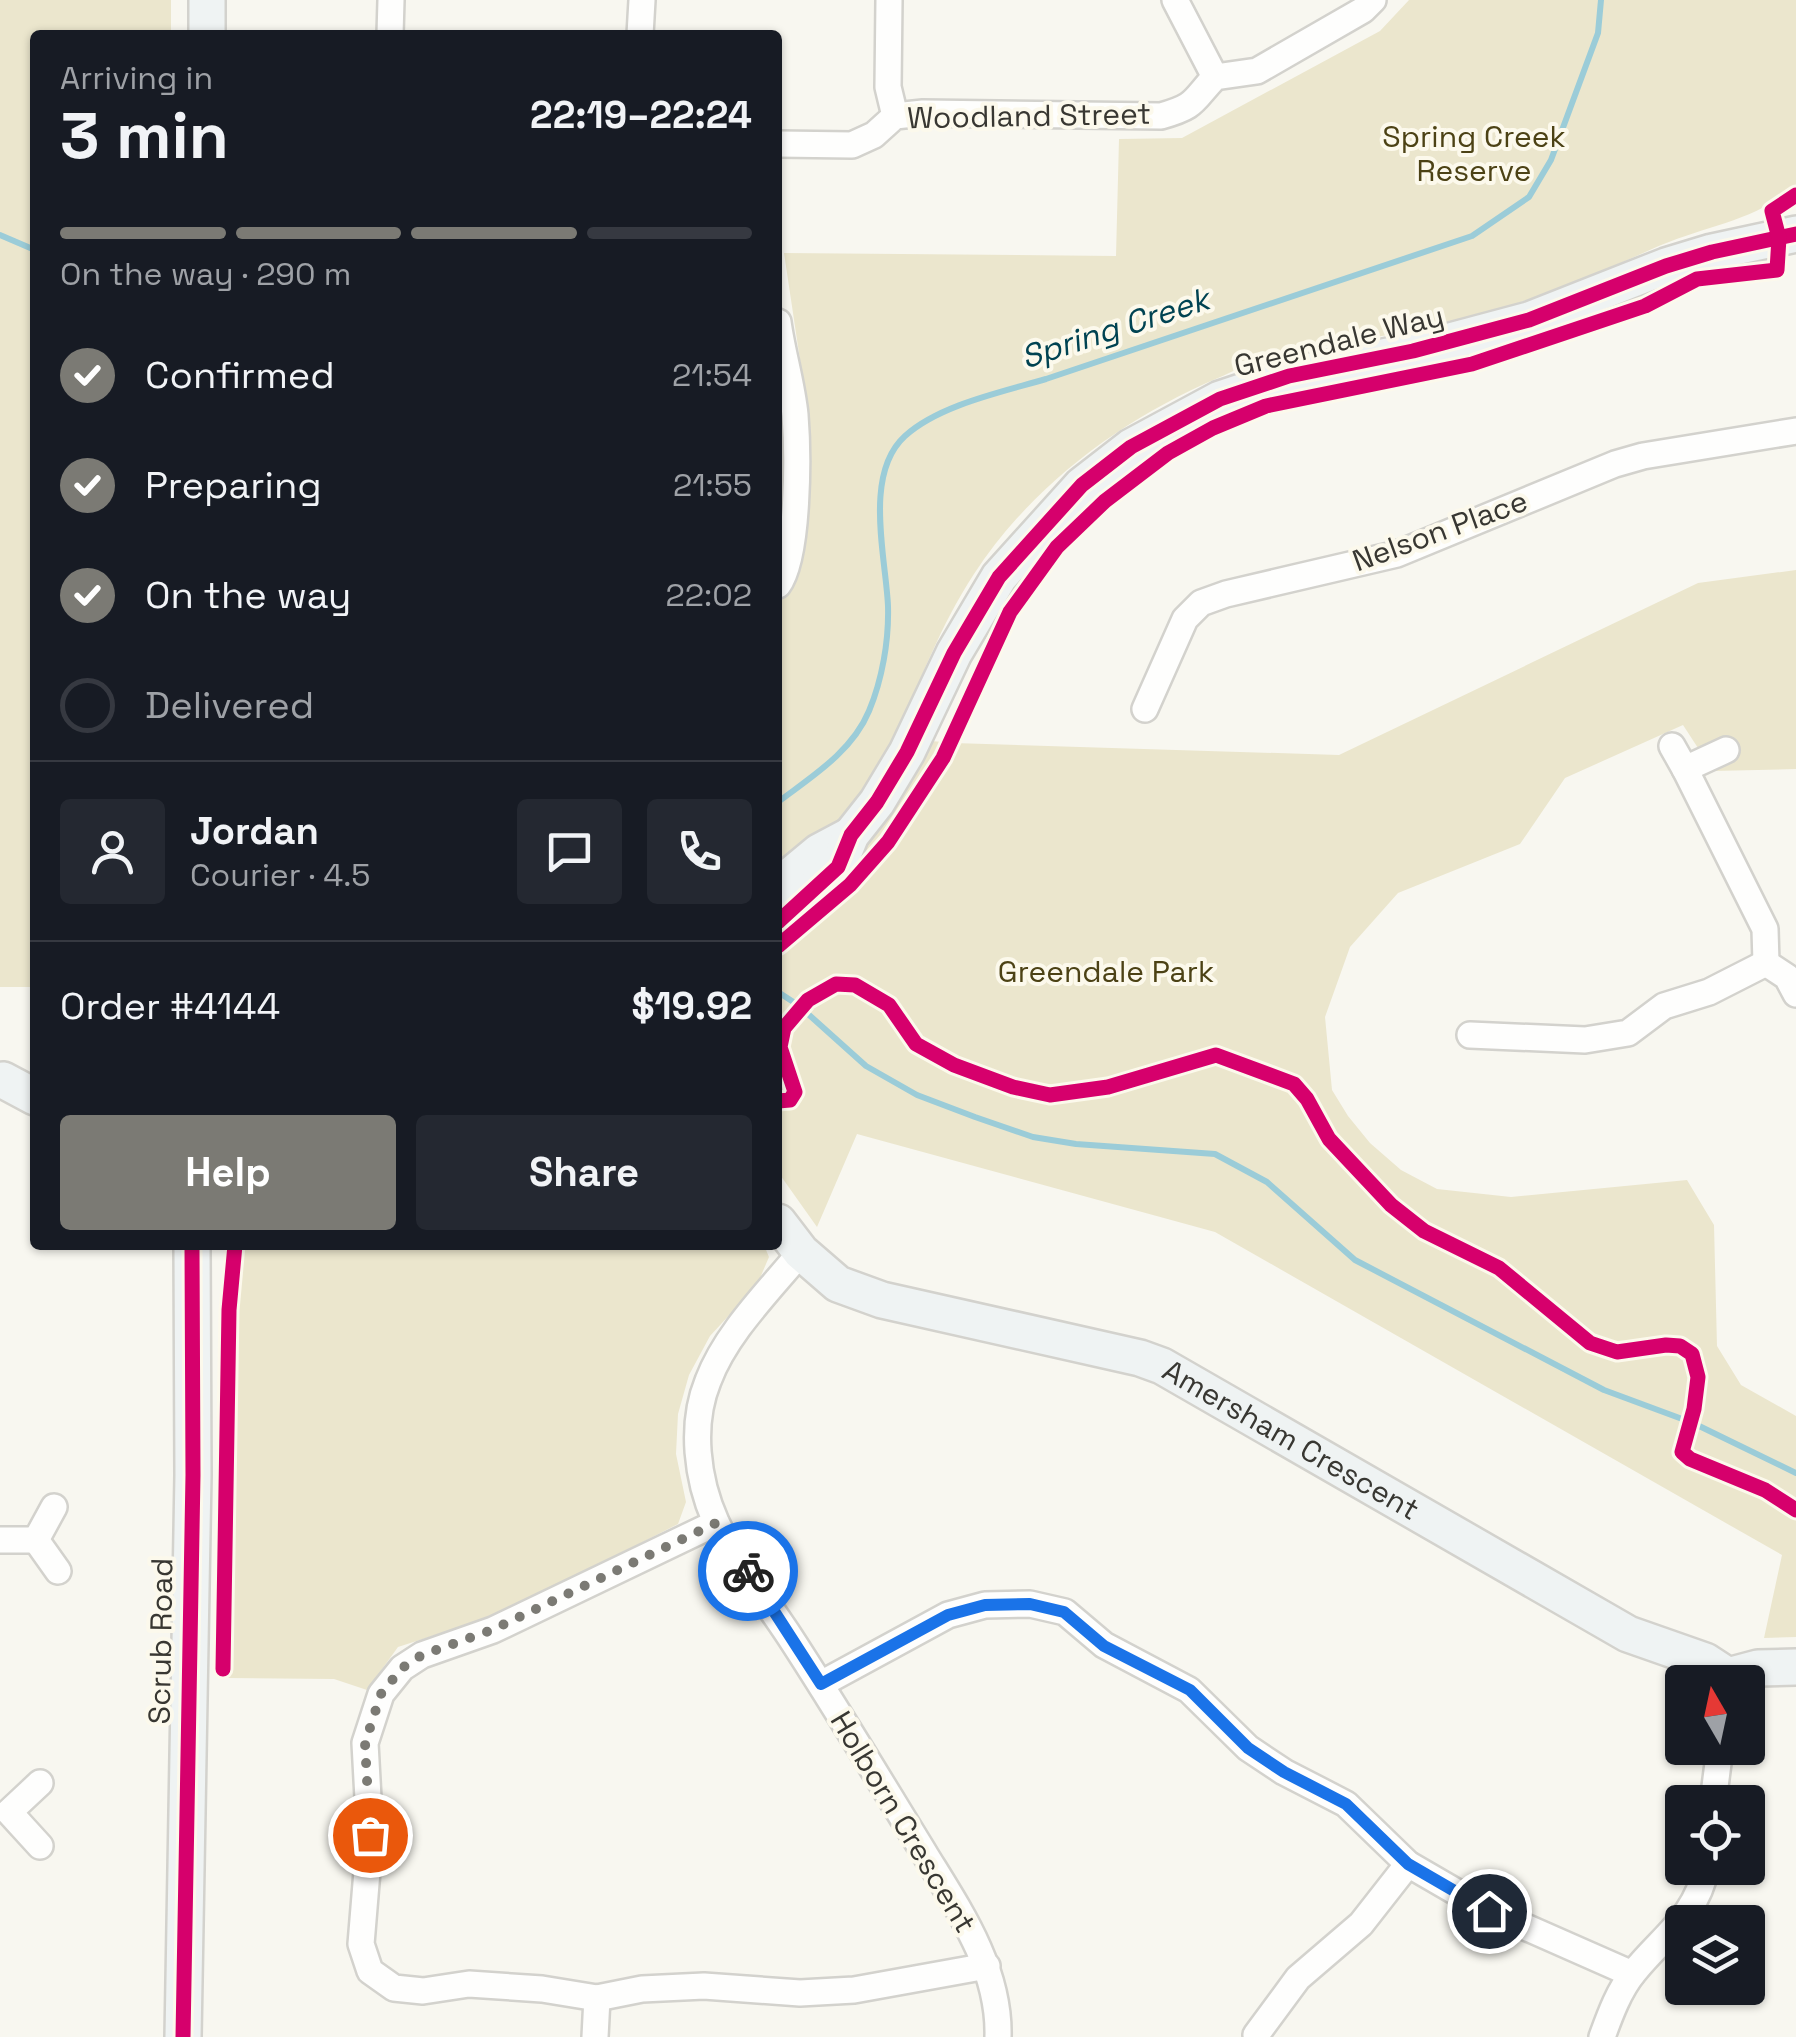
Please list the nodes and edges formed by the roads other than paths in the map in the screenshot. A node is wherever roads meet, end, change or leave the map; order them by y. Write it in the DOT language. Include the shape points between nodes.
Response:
graph roads {
  1 [pos="207,0"];
  2 [pos="391,0"];
  3 [pos="642,0"];
  4 [pos="889,0"];
  5 [pos="1175,0"];
  6 [pos="1372,0"];
  7 [pos="207,30"];
  8 [pos="390,30"];
  9 [pos="640,30"];
  10 [pos="1215,76"];
  11 [pos="894,116"];
  12 [pos="782,144"];
  13 [pos="1796,234"];
  14 [pos="782,374"];
  15 [pos="1796,430"];
  16 [pos="782,580"];
  17 [pos="1145,709"];
  18 [pos="1672,746"];
  19 [pos="1726,750"];
  20 [pos="1685,769"];
  21 [pos="782,907"];
  22 [pos="1766,963"];
  23 [pos="1796,994"];
  24 [pos="1470,1035"];
  25 [pos="782,1227"];
  26 [pos="192,1250"];
  27 [pos="801,1252"];
  28 [pos="54,1507"];
  29 [pos="716,1523"];
  30 [pos="0,1540"];
  31 [pos="36,1540"];
  32 [pos="58,1571"];
  33 [pos="1707,1665"];
  34 [pos="1796,1667"];
  35 [pos="1765,1668"];
  36 [pos="821,1684"];
  37 [pos="40,1783"];
  38 [pos="5,1812"];
  39 [pos="40,1846"];
  40 [pos="1408,1864"];
  41 [pos="1702,1885"];
  42 [pos="987,1966"];
  43 [pos="1632,1974"];
  44 [pos="597,1998"];
  45 [pos="1256,2035"];
  46 [pos="183,2037"];
  47 [pos="594,2037"];
  48 [pos="998,2037"];
  49 [pos="1602,2037"];
  1 -- 7 [label="street"];
  2 -- 8 [label="street"];
  3 -- 9 [label="street"];
  4 -- 11 [label="street"];
  5 -- 10 [label="street"];
  6 -- 10 [label="street" via="1258,71"];
  10 -- 11 [label="street, Woodland Street" via="1185,110 1162,116"];
  11 -- 12 [label="street, Woodland Street" via="852,145"];
  13 -- 21 [label="street, Greendale Way" via="1682,262 1529,320 1289,376 1220,400 1132,447 1082,485 999,577 838,867"];
  14 -- 16 [label="street" via="795,412 793,541"];
  15 -- 17 [label="street, Nelson Place" via="1615,464 1396,554 1201,603 1185,619"];
  18 -- 20 [label="street"];
  19 -- 20 [label="street"];
  20 -- 22 [label="street" via="1765,929"];
  22 -- 23 [label="street" via="1787,977"];
  22 -- 24 [label="street" via="1664,1006 1628,1033 1585,1040"];
  25 -- 27 [label="street, Amersham Crescent"];
  26 -- 46 [label="street, Scrub Road"];
  27 -- 29 [label="street, Holborn Crescent" via="725,1347 707,1382 698,1426 700,1473"];
  27 -- 33 [label="street, Amersham Crescent" via="838,1284 882,1300 1162,1366 1628,1634"];
  28 -- 31 [label="street"];
  29 -- 36 [label="street, Holborn Crescent"];
  29 -- 44 [label="street" via="492,1630 422,1655 381,1694 365,1743 370,1835 361,1944 370,1971 394,1988 469,1984"];
  30 -- 31 [label="street"];
  31 -- 32 [label="street"];
  34 -- 35 [label="street, Amersham Crescent"];
  36 -- 40 [label="street" via="948,1615 985,1605 1064,1612 1104,1646 1190,1690 1248,1748 1346,1804"];
  36 -- 42 [label="street, Holborn Crescent"];
  37 -- 38 [label="street"];
  38 -- 39 [label="street"];
  40 -- 43 [label="street" via="1489,1911"];
  40 -- 45 [label="street" via="1361,1924 1298,1978"];
  41 -- 43 [label="street" via="1682,1922"];
  42 -- 44 [label="street" via="854,1990 704,1986"];
  42 -- 48 [label="street, Holborn Crescent"];
  43 -- 49 [label="street"];
  44 -- 47 [label="street"];
}
